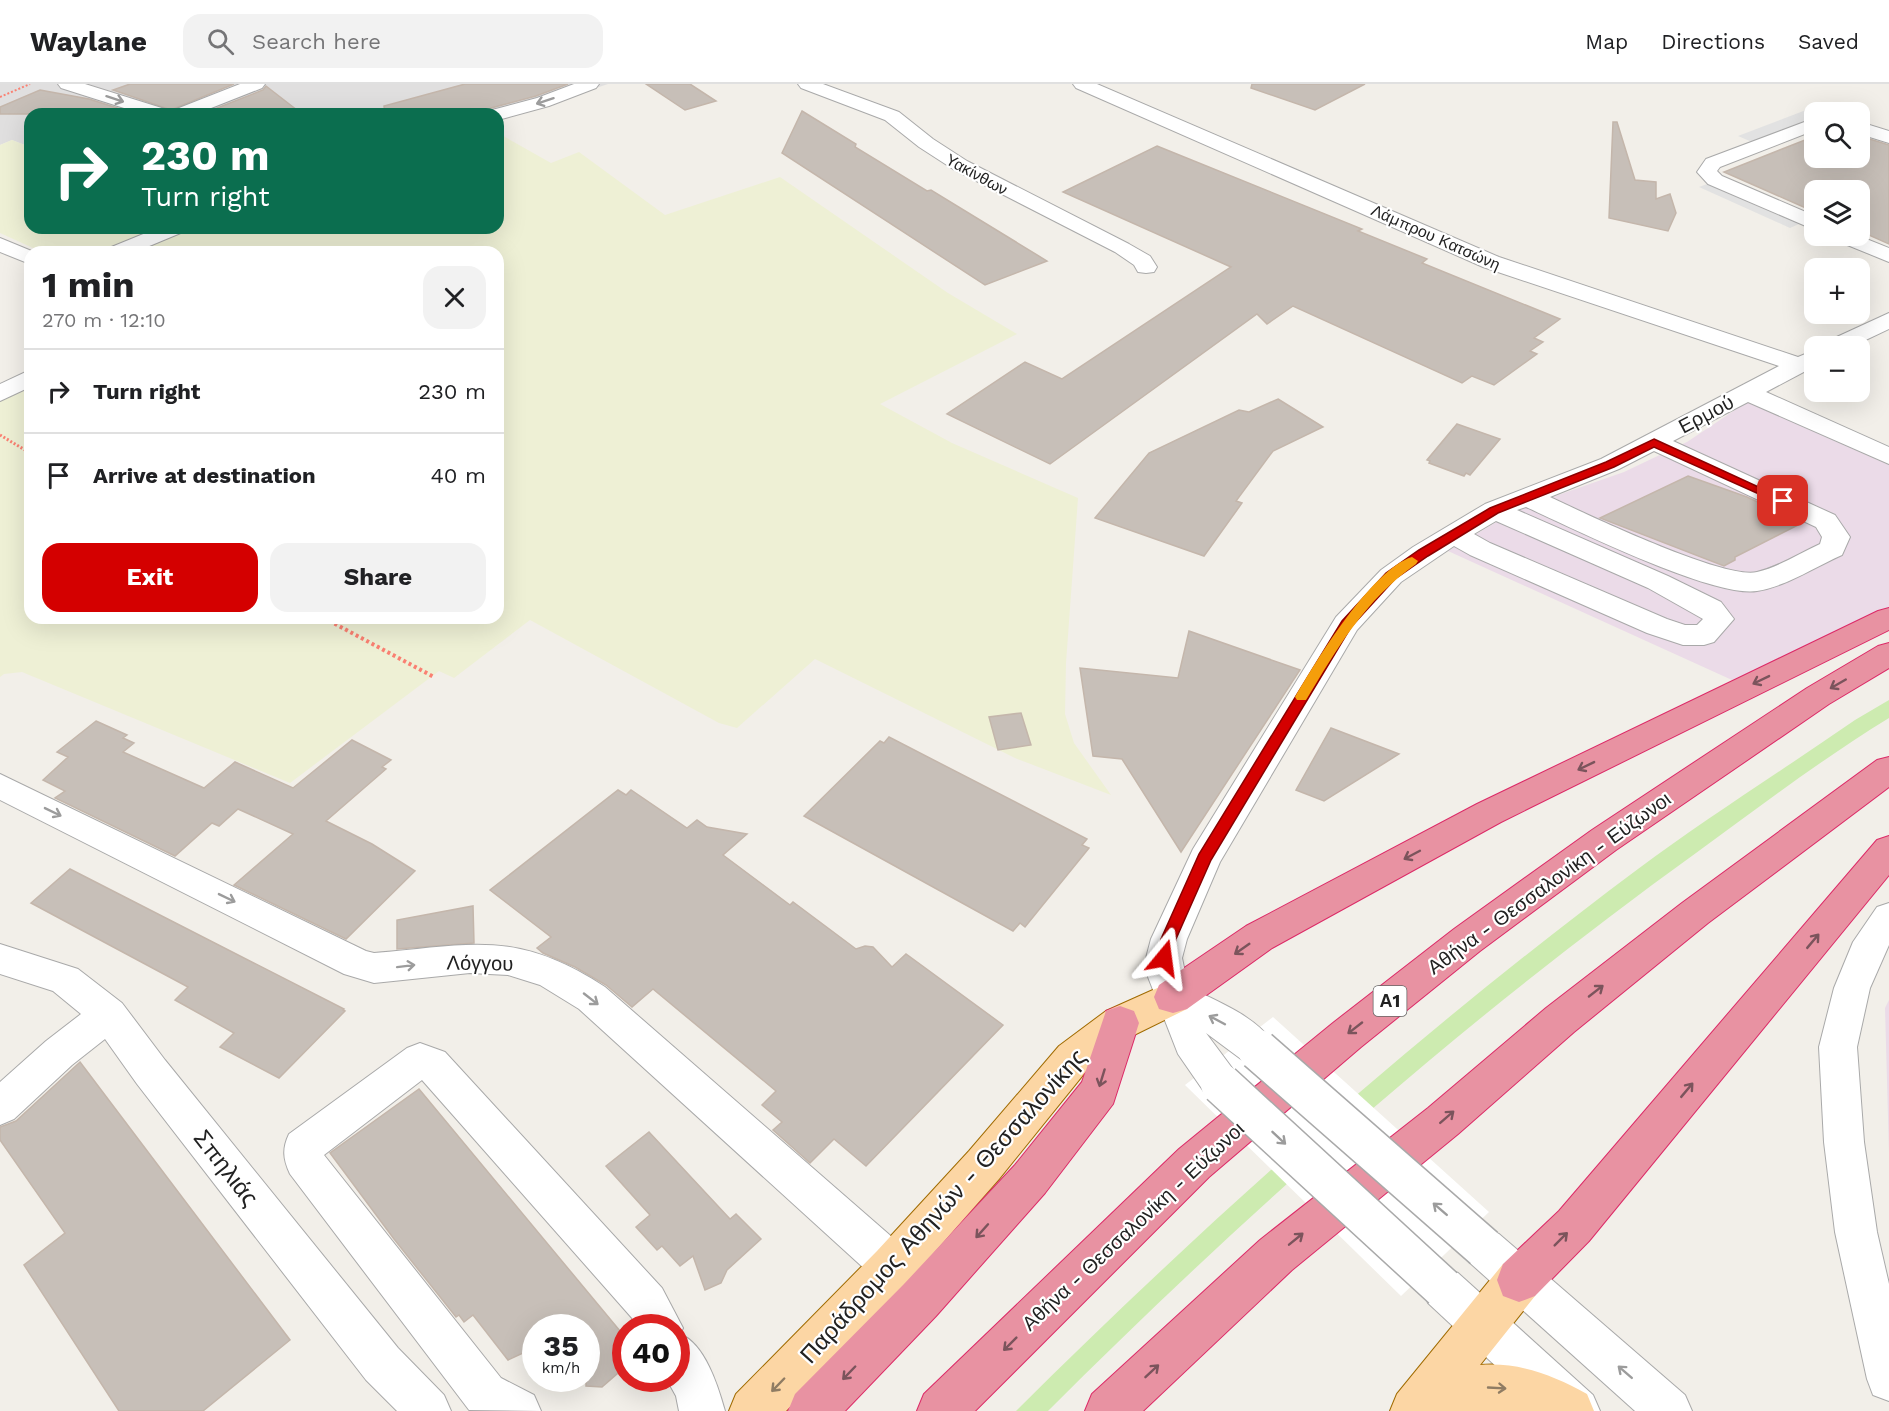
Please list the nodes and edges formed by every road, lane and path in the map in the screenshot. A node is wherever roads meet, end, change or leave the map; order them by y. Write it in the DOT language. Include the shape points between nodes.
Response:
graph roads {
  1 [pos="30,84"];
  2 [pos="67,84"];
  3 [pos="256,84"];
  4 [pos="590,84"];
  5 [pos="807,84"];
  6 [pos="1082,84"];
  7 [pos="0,97"];
  8 [pos="143,108"];
  9 [pos="195,108"];
  10 [pos="504,112"];
  11 [pos="1804,128"];
  12 [pos="1870,131"];
  13 [pos="1889,137"];
  14 [pos="1804,219"];
  15 [pos="161,234"];
  16 [pos="0,244"];
  17 [pos="131,246"];
  18 [pos="1866,246"];
  19 [pos="24,255"];
  20 [pos="1889,256"];
  21 [pos="1146,267"];
  22 [pos="1889,320"];
  23 [pos="1856,336"];
  24 [pos="1804,360"];
  25 [pos="1804,363"];
  26 [pos="24,381"];
  27 [pos="1746,392"];
  28 [pos="0,394"];
  29 [pos="0,435"];
  30 [pos="1654,442"];
  31 [pos="24,449"];
  32 [pos="1889,456"];
  33 [pos="1525,496"];
  34 [pos="1494,510"];
  35 [pos="1454,534"];
  36 [pos="1889,618"];
  37 [pos="335,624"];
  38 [pos="1889,654"];
  39 [pos="434,677"];
  40 [pos="1889,769"];
  41 [pos="0,786"];
  42 [pos="1889,850"];
  43 [pos="1889,917"];
  44 [pos="0,958"];
  45 [pos="1173,997"];
  46 [pos="109,1014"];
  47 [pos="1120,1023"];
  48 [pos="0,1107"];
  49 [pos="892,1266"];
  50 [pos="1520,1280"];
  51 [pos="653,1314"];
  52 [pos="1483,1325"];
  53 [pos="690,1378"];
  54 [pos="1889,1379"];
  55 [pos="1417,1407"];
  56 [pos="428,1411"];
  57 [pos="518,1411"];
  58 [pos="702,1411"];
  59 [pos="753,1411"];
  60 [pos="812,1411"];
  61 [pos="941,1411"];
  62 [pos="1110,1411"];
  63 [pos="1570,1411"];
  64 [pos="1577,1411"];
  65 [pos="1668,1411"];
  1 -- 7 [label="path"];
  2 -- 8 [label="street, one-way"];
  3 -- 9 [label="street"];
  4 -- 10 [label="street, one-way"];
  5 -- 21 [label="street, Υακίνθων" via="892,116 960,165 1122,248"];
  6 -- 24 [label="street, Λάμπρου Κατσώνη" via="1491,262"];
  11 -- 14 [label="street" via="1713,163 1707,172 1715,180"];
  12 -- 13 [label="street"];
  15 -- 17 [label="street"];
  16 -- 19 [label="street"];
  18 -- 20 [label="street"];
  22 -- 23 [label="street"];
  25 -- 27 [label="street, Ερμού"];
  26 -- 28 [label="street"];
  27 -- 30 [label="street, Ερμού"];
  27 -- 32 [label="street"];
  29 -- 31 [label="path"];
  30 -- 33 [label="street, Ερμού" via="1610,464"];
  30 -- 33 [label="street" via="1826,521 1836,537 1832,549 1755,583 1722,577 1640,547"];
  33 -- 34 [label="street, Ερμού"];
  34 -- 35 [label="street, Ερμού"];
  34 -- 35 [label="street" via="1658,582 1711,609 1720,619 1704,635 1683,635 1480,549"];
  35 -- 45 [label="street, Ερμού" via="1391,576 1370,596 1346,624 1281,729 1182,905 1164,958"];
  36 -- 45 [label="highway, one-way" via="1489,813 1259,937"];
  37 -- 39 [label="path"];
  38 -- 61 [label="highway, Αθήνα - Θεσσαλονίκη - Εύζωνοι / Α1, one-way" via="1808,702 1613,834 1356,1027 1194,1163"];
  62 -- 40 [label="highway, one-way" via="1276,1255 1443,1121 1560,1020 1695,913"];
  41 -- 49 [label="street, Λόγγου, one-way" via="357,963 374,968 488,959 526,964 562,978 592,998"];
  50 -- 42 [label="highway, one-way" via="1574,1226"];
  43 -- 54 [label="street" via="1871,942 1852,988 1838,1047 1844,1142 1856,1232"];
  44 -- 46 [label="street, Σπηλιάς" via="65,980"];
  45 -- 47 [label="main road, Παράδρομος Αθηνών - Θεσσαλονίκης"];
  50 -- 45 [label="street, one-way, bridge" via="1258,1050 1228,1026"];
  45 -- 52 [label="street, Ερμού, one-way, bridge" via="1191,1042 1221,1084"];
  46 -- 48 [label="street"];
  46 -- 56 [label="street, Σπηλιάς" via="363,1341"];
  47 -- 49 [label="main road, Παράδρομος Αθηνών - Θεσσαλονίκης" via="1073,1058 984,1165"];
  47 -- 60 [label="highway, one-way" via="1099,1090 1030,1179"];
  49 -- 59 [label="main road, Παράδρομος Αθηνών - Θεσσαλονίκης, one-way"];
  50 -- 52 [label="main road"];
  65 -- 50 [label="street, one-way"];
  51 -- 57 [label="street" via="432,1064 420,1060 303,1146 304,1161 485,1394"];
  52 -- 55 [label="main road"];
  52 -- 64 [label="street, Ερμού"];
  53 -- 58 [label="street"];
  55 -- 63 [label="main road, one-way" via="1456,1390 1498,1387 1542,1395"];
}
